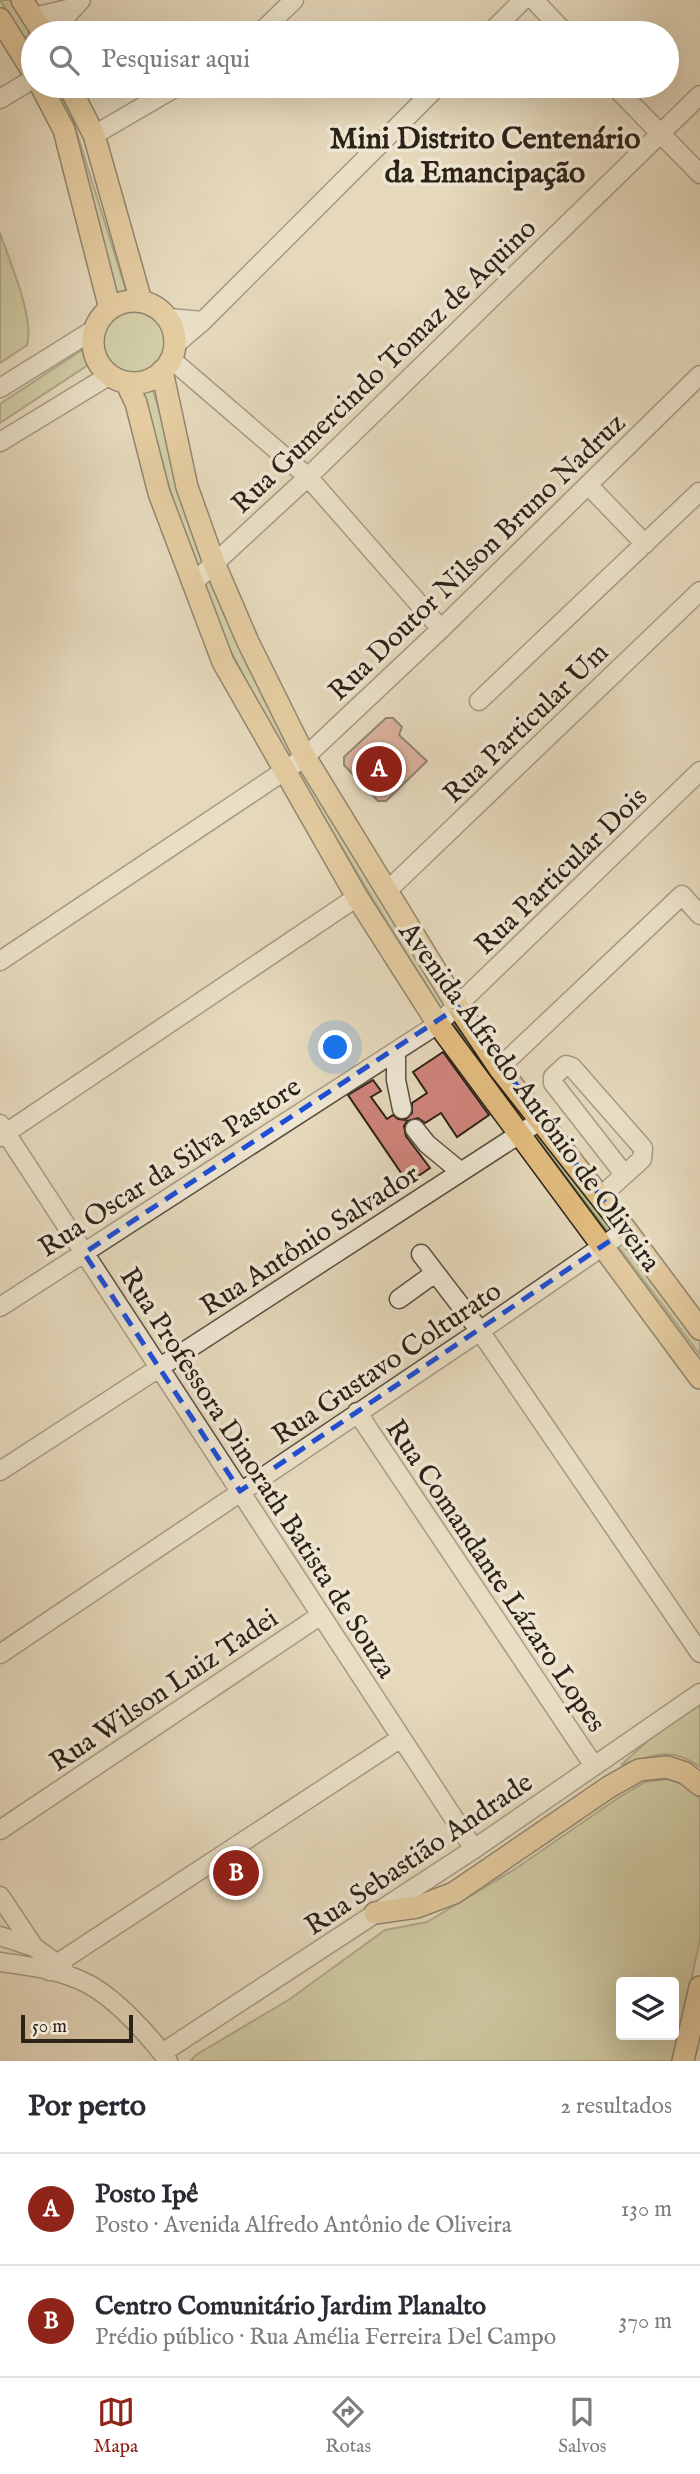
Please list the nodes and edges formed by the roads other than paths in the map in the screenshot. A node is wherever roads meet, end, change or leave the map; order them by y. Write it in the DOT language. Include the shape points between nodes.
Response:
graph roads {
  1 [pos="295,0"];
  2 [pos="523,0"];
  3 [pos="534,0"];
  4 [pos="76,4"];
  5 [pos="33,17"];
  6 [pos="0,19"];
  7 [pos="61,21"];
  8 [pos="273,21"];
  9 [pos="502,21"];
  10 [pos="554,21"];
  11 [pos="21,42"];
  12 [pos="21,86"];
  13 [pos="700,95"];
  14 [pos="47,98"];
  15 [pos="75,98"];
  16 [pos="157,98"];
  17 [pos="426,98"];
  18 [pos="625,98"];
  19 [pos="0,99"];
  20 [pos="659,133"];
  21 [pos="94,135"];
  22 [pos="700,174"];
  23 [pos="141,301"];
  24 [pos="110,309"];
  25 [pos="168,318"];
  26 [pos="203,321"];
  27 [pos="95,329"];
  28 [pos="170,359"];
  29 [pos="700,374"];
  30 [pos="118,378"];
  31 [pos="0,388"];
  32 [pos="0,442"];
  33 [pos="308,477"];
  34 [pos="589,486"];
  35 [pos="699,492"];
  36 [pos="645,544"];
  37 [pos="214,564"];
  38 [pos="192,584"];
  39 [pos="700,591"];
  40 [pos="441,629"];
  41 [pos="479,701"];
  42 [pos="305,757"];
  43 [pos="286,771"];
  44 [pos="700,771"];
  45 [pos="387,891"];
  46 [pos="357,897"];
  47 [pos="700,915"];
  48 [pos="0,961"];
  49 [pos="458,1007"];
  50 [pos="438,1024"];
  51 [pos="396,1051"];
  52 [pos="499,1068"];
  53 [pos="402,1109"];
  54 [pos="541,1120"];
  55 [pos="415,1129"];
  56 [pos="2,1131"];
  57 [pos="520,1134"];
  58 [pos="461,1172"];
  59 [pos="624,1174"];
  60 [pos="600,1196"];
  61 [pos="626,1230"];
  62 [pos="603,1246"];
  63 [pos="84,1253"];
  64 [pos="421,1254"];
  65 [pos="435,1273"];
  66 [pos="400,1299"];
  67 [pos="0,1307"];
  68 [pos="700,1329"];
  69 [pos="480,1331"];
  70 [pos="159,1367"];
  71 [pos="700,1378"];
  72 [pos="357,1412"];
  73 [pos="0,1471"];
  74 [pos="240,1491"];
  75 [pos="321,1615"];
  76 [pos="700,1653"];
  77 [pos="0,1654"];
  78 [pos="700,1693"];
  79 [pos="401,1738"];
  80 [pos="594,1766"];
  81 [pos="700,1786"];
  82 [pos="0,1830"];
  83 [pos="474,1849"];
  84 [pos="0,1896"];
  85 [pos="375,1913"];
  86 [pos="0,1936"];
  87 [pos="34,1947"];
  88 [pos="0,1962"];
  89 [pos="54,1967"];
  90 [pos="700,1987"];
  91 [pos="165,2057"];
  92 [pos="683,2061"];
  1 -- 8 [label="street"];
  2 -- 9 [label="street"];
  3 -- 10 [label="street"];
  4 -- 5 [label="street"];
  4 -- 7 [label="street"];
  6 -- 11 [label="main road"];
  12 -- 19 [label="street"];
  13 -- 20 [label="street, Rua Gumercindo Tomaz de Aquino"];
  14 -- 24 [label="main road" via="64,130"];
  15 -- 21 [label="main road"];
  16 -- 21 [label="street"];
  17 -- 26 [label="street"];
  18 -- 20 [label="street"];
  20 -- 22 [label="street"];
  20 -- 33 [label="street, Rua Gumercindo Tomaz de Aquino"];
  21 -- 23 [label="main road"];
  23 -- 24 [label="main road"];
  23 -- 25 [label="main road"];
  24 -- 27 [label="main road"];
  25 -- 26 [label="street"];
  25 -- 28 [label="main road" via="174,333"];
  26 -- 28 [label="street"];
  27 -- 30 [label="main road" via="94,351 100,364"];
  27 -- 31 [label="street"];
  28 -- 30 [label="main road" via="145,381"];
  28 -- 33 [label="street"];
  28 -- 37 [label="main road, Avenida Alfredo Antônio de Oliveira" via="187,487"];
  29 -- 34 [label="street, Rua Doutor Nilson Bruno Nadruz"];
  30 -- 32 [label="street"];
  30 -- 38 [label="main road, Avenida Alfredo Antônio de Oliveira" via="136,403 159,493"];
  33 -- 37 [label="street, Rua Gumercindo Tomaz de Aquino"];
  33 -- 40 [label="street"];
  34 -- 36 [label="street"];
  34 -- 40 [label="street, Rua Doutor Nilson Bruno Nadruz"];
  35 -- 36 [label="street"];
  36 -- 41 [label="street"];
  37 -- 38 [label="street, Rua Gumercindo Tomaz de Aquino"];
  37 -- 42 [label="main road, Avenida Alfredo Antônio de Oliveira"];
  38 -- 43 [label="main road, Avenida Alfredo Antônio de Oliveira" via="223,662"];
  39 -- 45 [label="street, Rua Particular Um"];
  40 -- 42 [label="street, Rua Doutor Nilson Bruno Nadruz"];
  42 -- 43 [label="street, Rua Doutor Nilson Bruno Nadruz"];
  42 -- 45 [label="main road, Avenida Alfredo Antônio de Oliveira"];
  43 -- 46 [label="main road, Avenida Alfredo Antônio de Oliveira"];
  43 -- 48 [label="street, Rua Doutor Nilson Bruno Nadruz"];
  44 -- 49 [label="street, Rua Particular Dois"];
  45 -- 49 [label="main road, Avenida Alfredo Antônio de Oliveira"];
  46 -- 50 [label="main road, Avenida Alfredo Antônio de Oliveira"];
  46 -- 56 [label="street"];
  47 -- 52 [label="street" via="682,895"];
  49 -- 50 [label="street, Rua Particular Dois"];
  49 -- 52 [label="main road, Avenida Alfredo Antônio de Oliveira"];
  50 -- 51 [label="street, Rua Oscar da Silva Pastore"];
  50 -- 57 [label="main road, Avenida Alfredo Antônio de Oliveira"];
  51 -- 53 [label="street"];
  51 -- 63 [label="street, Rua Oscar da Silva Pastore"];
  52 -- 54 [label="main road, Avenida Alfredo Antônio de Oliveira"];
  54 -- 57 [label="street, Rua Antônio Salvador"];
  54 -- 60 [label="main road, Avenida Alfredo Antônio de Oliveira"];
  55 -- 58 [label="street"];
  56 -- 63 [label="street, Rua Professora Dinorath Batista de Souza"];
  57 -- 58 [label="street, Rua Antônio Salvador"];
  57 -- 62 [label="main road, Avenida Alfredo Antônio de Oliveira"];
  58 -- 70 [label="street, Rua Antônio Salvador"];
  59 -- 59 [label="street" via="642,1159 643,1148 566,1065 553,1077 553,1083"];
  59 -- 60 [label="street"];
  60 -- 61 [label="main road, Avenida Alfredo Antônio de Oliveira"];
  61 -- 62 [label="street, Rua Gustavo Colturato"];
  61 -- 68 [label="main road, Avenida Alfredo Antônio de Oliveira"];
  62 -- 69 [label="street, Rua Gustavo Colturato"];
  62 -- 71 [label="main road, Avenida Alfredo Antônio de Oliveira"];
  63 -- 67 [label="street, Rua Oscar da Silva Pastore"];
  63 -- 70 [label="street, Rua Professora Dinorath Batista de Souza"];
  64 -- 65 [label="street"];
  65 -- 66 [label="street"];
  65 -- 69 [label="street"];
  69 -- 72 [label="street, Rua Gustavo Colturato"];
  69 -- 76 [label="street"];
  70 -- 73 [label="street, Rua Antônio Salvador"];
  70 -- 74 [label="street, Rua Professora Dinorath Batista de Souza"];
  72 -- 74 [label="street, Rua Gustavo Colturato"];
  72 -- 80 [label="street, Rua Comandante Lázaro Lopes"];
  74 -- 75 [label="street, Rua Professora Dinorath Batista de Souza"];
  74 -- 77 [label="street, Rua Gustavo Colturato"];
  75 -- 79 [label="street, Rua Professora Dinorath Batista de Souza"];
  75 -- 82 [label="street, Rua Wilson Luiz Tadei"];
  78 -- 80 [label="street, Rua Sebastião Andrade"];
  79 -- 83 [label="street, Rua Professora Dinorath Batista de Souza"];
  79 -- 89 [label="street"];
  80 -- 83 [label="street, Rua Sebastião Andrade"];
  81 -- 85 [label="main road" via="685,1773 667,1767 639,1770 454,1893 417,1907"];
  83 -- 85 [label="street, Rua Sebastião Andrade"];
  84 -- 87 [label="street"];
  85 -- 91 [label="street, Rua Sebastião Andrade"];
  86 -- 87 [label="street"];
  87 -- 89 [label="street"];
  88 -- 89 [label="street"];
  89 -- 91 [label="street" via="91,1986 121,2009"];
  90 -- 92 [label="main road"];
}
